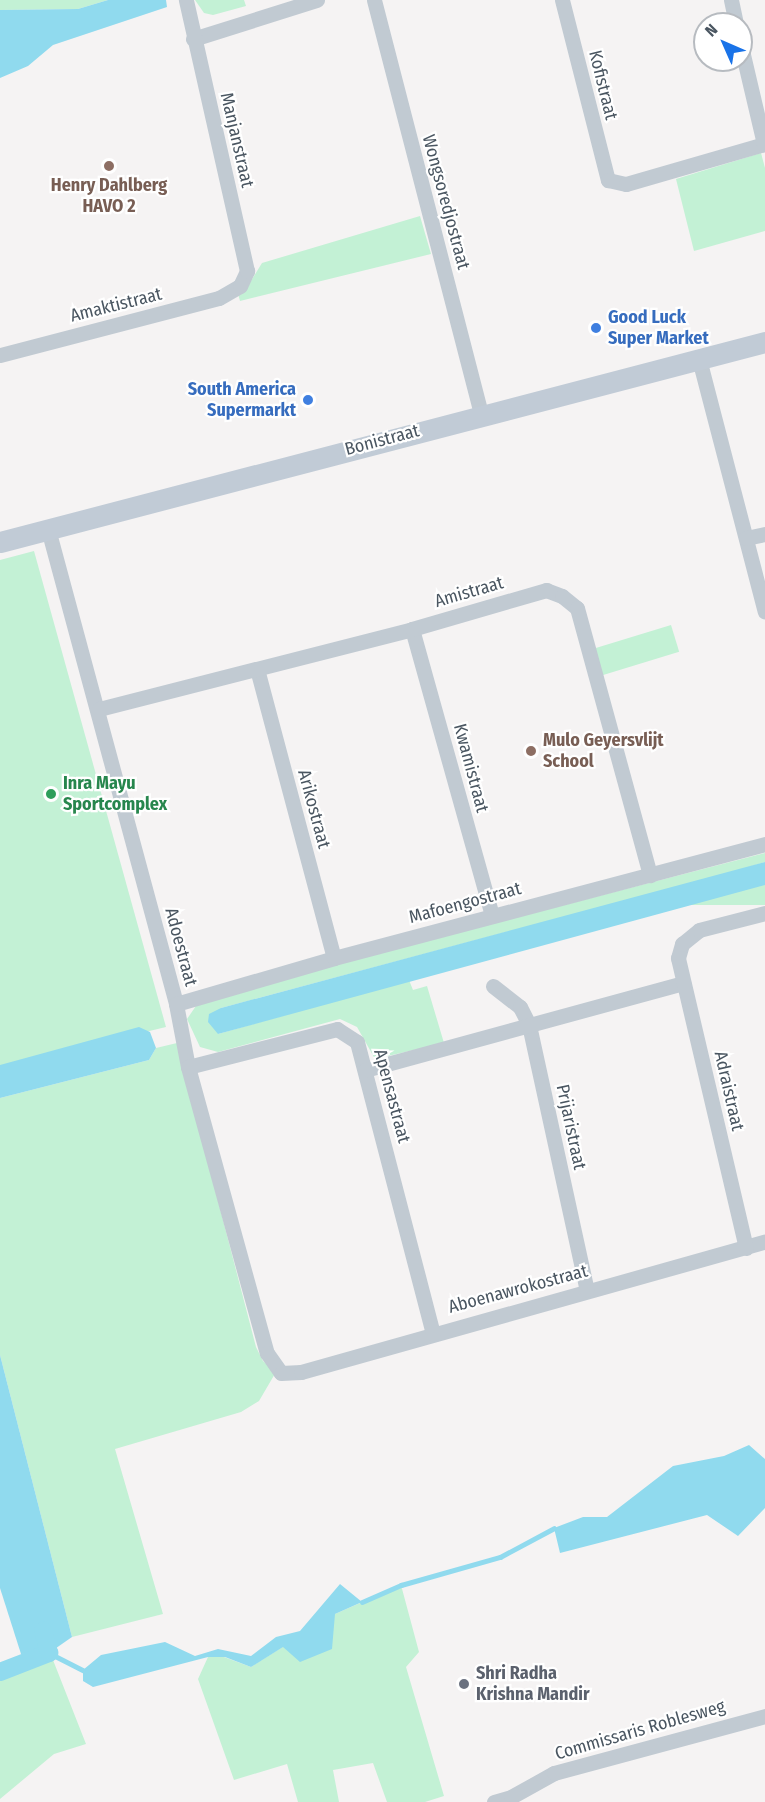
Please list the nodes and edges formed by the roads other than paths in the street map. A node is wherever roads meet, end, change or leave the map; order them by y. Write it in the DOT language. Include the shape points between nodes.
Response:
graph roads {
  1 [pos="186,0"];
  2 [pos="317,0"];
  3 [pos="374,0"];
  4 [pos="562,0"];
  5 [pos="193,39"];
  6 [pos="747,72"];
  7 [pos="764,144"];
  8 [pos="240,286"];
  9 [pos="765,342"];
  10 [pos="0,355"];
  11 [pos="699,359"];
  12 [pos="481,414"];
  13 [pos="48,529"];
  14 [pos="765,534"];
  15 [pos="746,538"];
  16 [pos="0,542"];
  17 [pos="765,612"];
  18 [pos="412,629"];
  19 [pos="257,669"];
  20 [pos="99,709"];
  21 [pos="765,844"];
  22 [pos="650,875"];
  23 [pos="765,913"];
  24 [pos="492,916"];
  25 [pos="334,958"];
  26 [pos="683,983"];
  27 [pos="494,986"];
  28 [pos="176,1004"];
  29 [pos="529,1025"];
  30 [pos="188,1067"];
  31 [pos="365,1070"];
  32 [pos="765,1242"];
  33 [pos="746,1248"];
  34 [pos="587,1290"];
  35 [pos="433,1333"];
  36 [pos="281,1373"];
  37 [pos="765,1716"];
  38 [pos="514,1800"];
  39 [pos="494,1802"];
  1 -- 5 [label="street, Manjanstraat"];
  2 -- 5 [label="street"];
  3 -- 12 [label="street, Wongsoredjostraat"];
  4 -- 7 [label="street, Kofistraat" via="608,180 626,184"];
  5 -- 8 [label="street, Manjanstraat" via="248,271"];
  6 -- 7 [label="street"];
  8 -- 10 [label="street, Amaktistraat" via="219,298"];
  9 -- 11 [label="street, Bonistraat"];
  11 -- 12 [label="street, Bonistraat"];
  11 -- 15 [label="street"];
  12 -- 13 [label="street, Bonistraat"];
  13 -- 16 [label="street, Bonistraat"];
  13 -- 20 [label="street, Adoestraat"];
  14 -- 15 [label="street"];
  15 -- 17 [label="street"];
  18 -- 19 [label="street, Amistraat"];
  18 -- 22 [label="street, Amistraat" via="546,590 577,608"];
  18 -- 24 [label="street, Kwamistraat"];
  19 -- 20 [label="street, Amistraat"];
  19 -- 25 [label="street, Arikostraat"];
  20 -- 28 [label="street, Adoestraat"];
  21 -- 22 [label="street, Mafoengostraat"];
  22 -- 24 [label="street, Mafoengostraat"];
  23 -- 26 [label="street, Adraistraat" via="699,930 682,944 678,958"];
  24 -- 25 [label="street, Mafoengostraat"];
  25 -- 28 [label="street, Mafoengostraat"];
  26 -- 29 [label="street"];
  26 -- 33 [label="street, Adraistraat"];
  27 -- 29 [label="street, Prijaristraat" via="520,1007"];
  28 -- 30 [label="street, Adoestraat"];
  29 -- 31 [label="street"];
  29 -- 34 [label="street, Prijaristraat"];
  30 -- 31 [label="street, Apensastraat" via="338,1029 357,1042"];
  30 -- 36 [label="street, Adoestraat" via="267,1353"];
  31 -- 35 [label="street, Apensastraat"];
  32 -- 33 [label="street, Aboenawrokostraat"];
  33 -- 34 [label="street, Aboenawrokostraat"];
  34 -- 35 [label="street, Aboenawrokostraat"];
  35 -- 36 [label="street, Aboenawrokostraat" via="301,1372"];
  37 -- 38 [label="street, Commissaris Roblesweg" via="555,1773"];
  38 -- 39 [label="street, Commissaris Roblesweg"];
}
